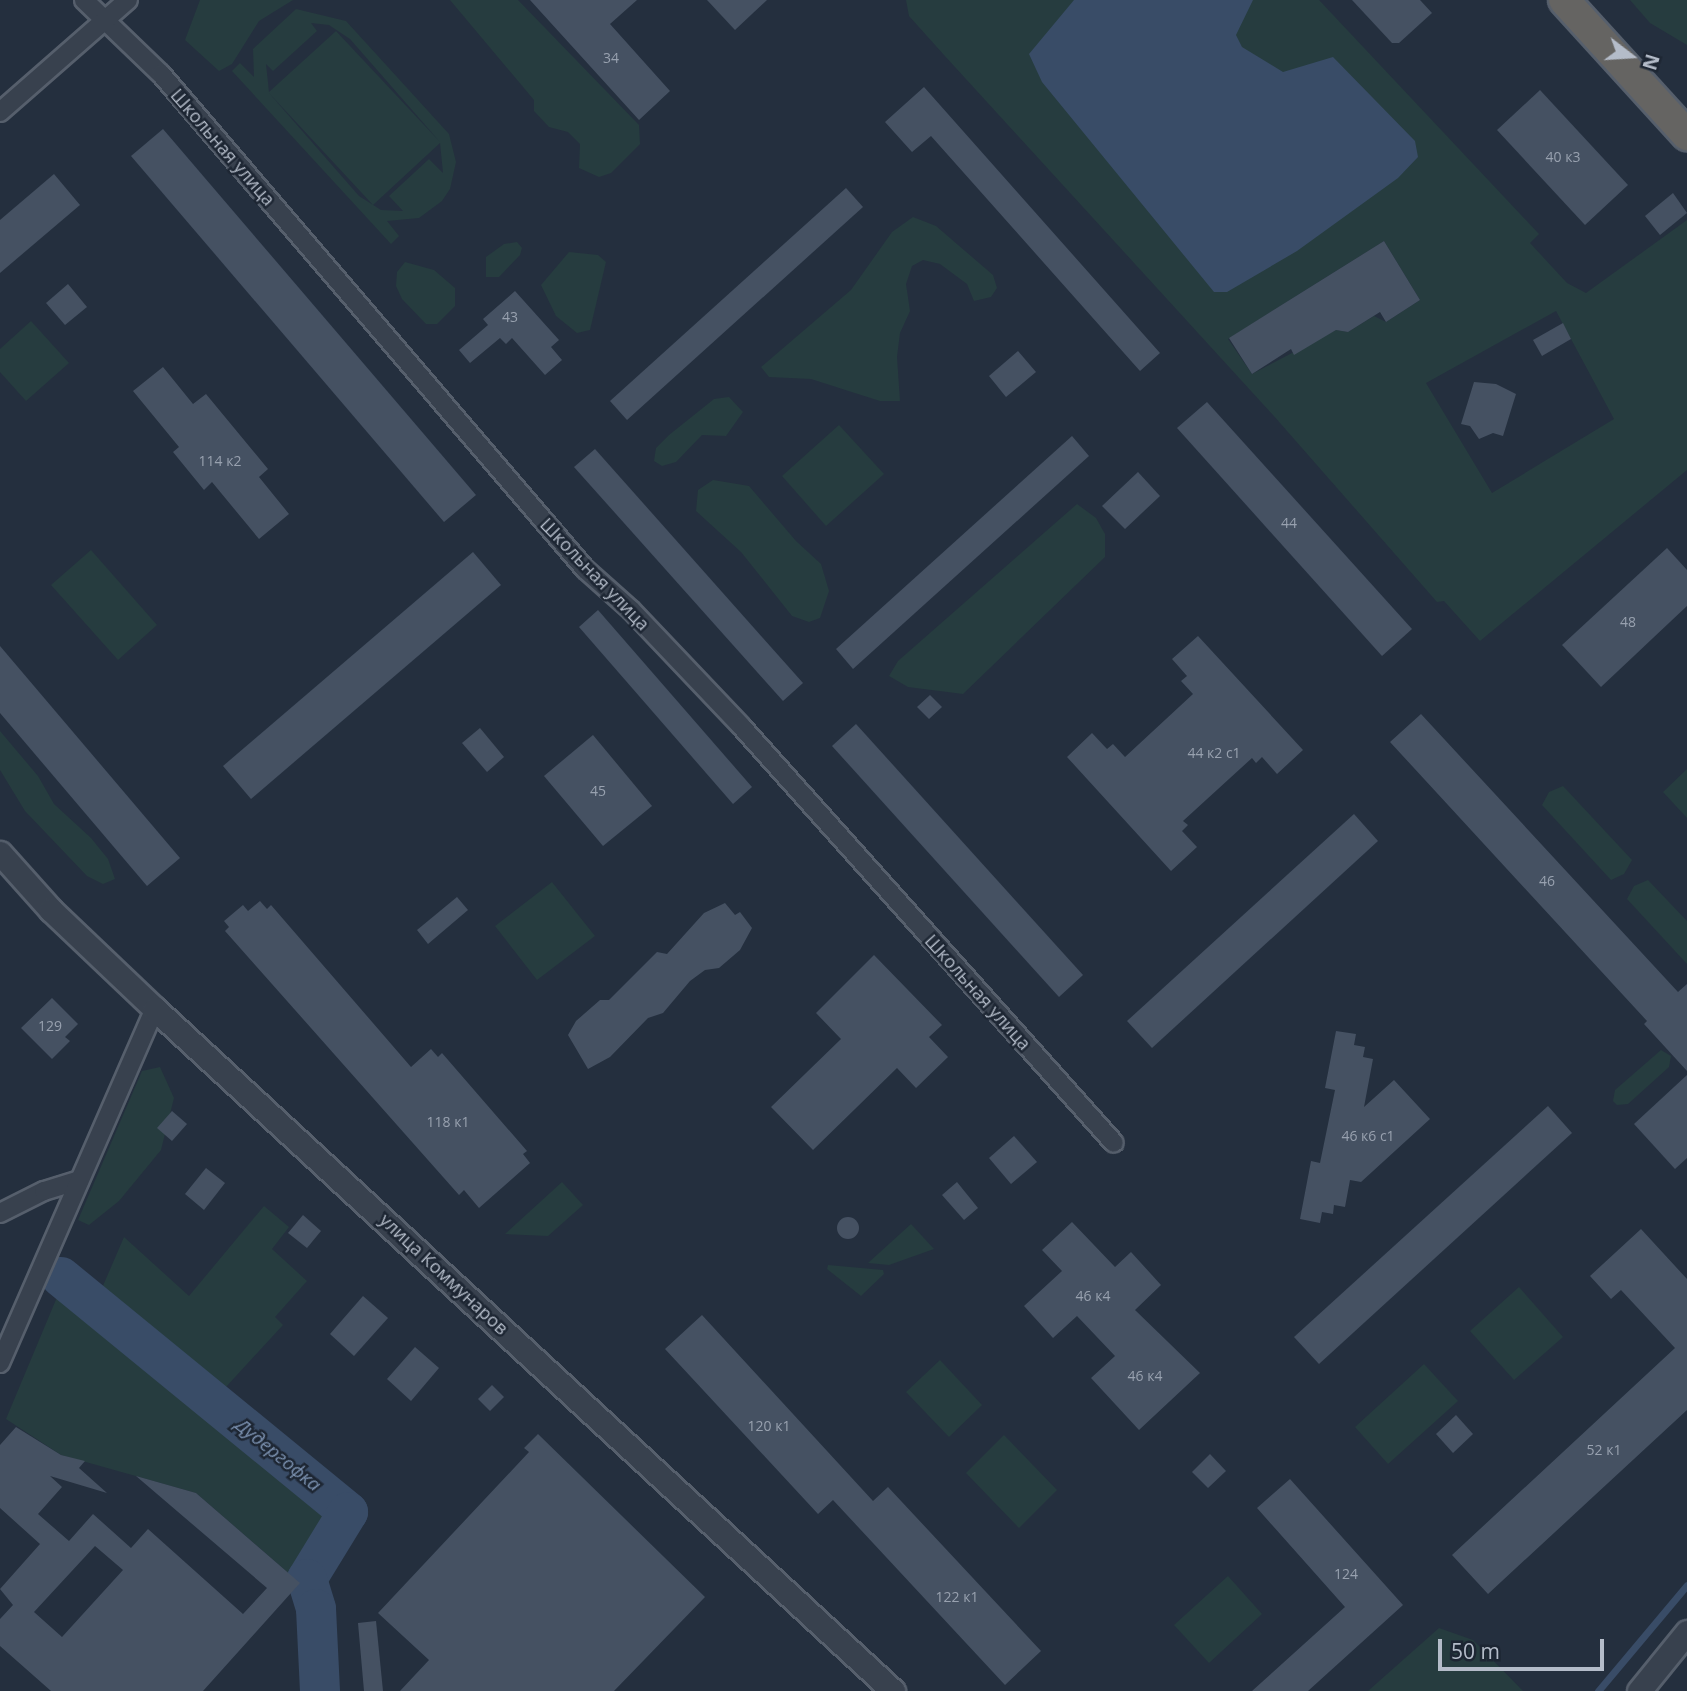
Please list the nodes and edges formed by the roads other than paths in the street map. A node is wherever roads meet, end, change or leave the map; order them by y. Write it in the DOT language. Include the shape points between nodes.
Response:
graph roads {
  1 [pos="83,0"];
  2 [pos="128,0"];
  3 [pos="1564,0"];
  4 [pos="105,22"];
  5 [pos="0,112"];
  6 [pos="1687,135"];
  7 [pos="0,853"];
  8 [pos="155,1009"];
  9 [pos="1114,1143"];
  10 [pos="79,1180"];
  11 [pos="0,1213"];
  12 [pos="0,1363"];
  13 [pos="1687,1632"];
  14 [pos="893,1691"];
  15 [pos="1639,1691"];
  1 -- 4 [label="street, Школьная улица"];
  2 -- 4 [label="street"];
  3 -- 6 [label="highway"];
  4 -- 5 [label="street"];
  4 -- 9 [label="street, Школьная улица" via="161,74 585,569 741,726"];
  7 -- 8 [label="street, улица Коммунаров" via="51,910"];
  8 -- 10 [label="street"];
  8 -- 14 [label="street, улица Коммунаров"];
  10 -- 11 [label="street"];
  10 -- 12 [label="street"];
  13 -- 15 [label="street"];
}
